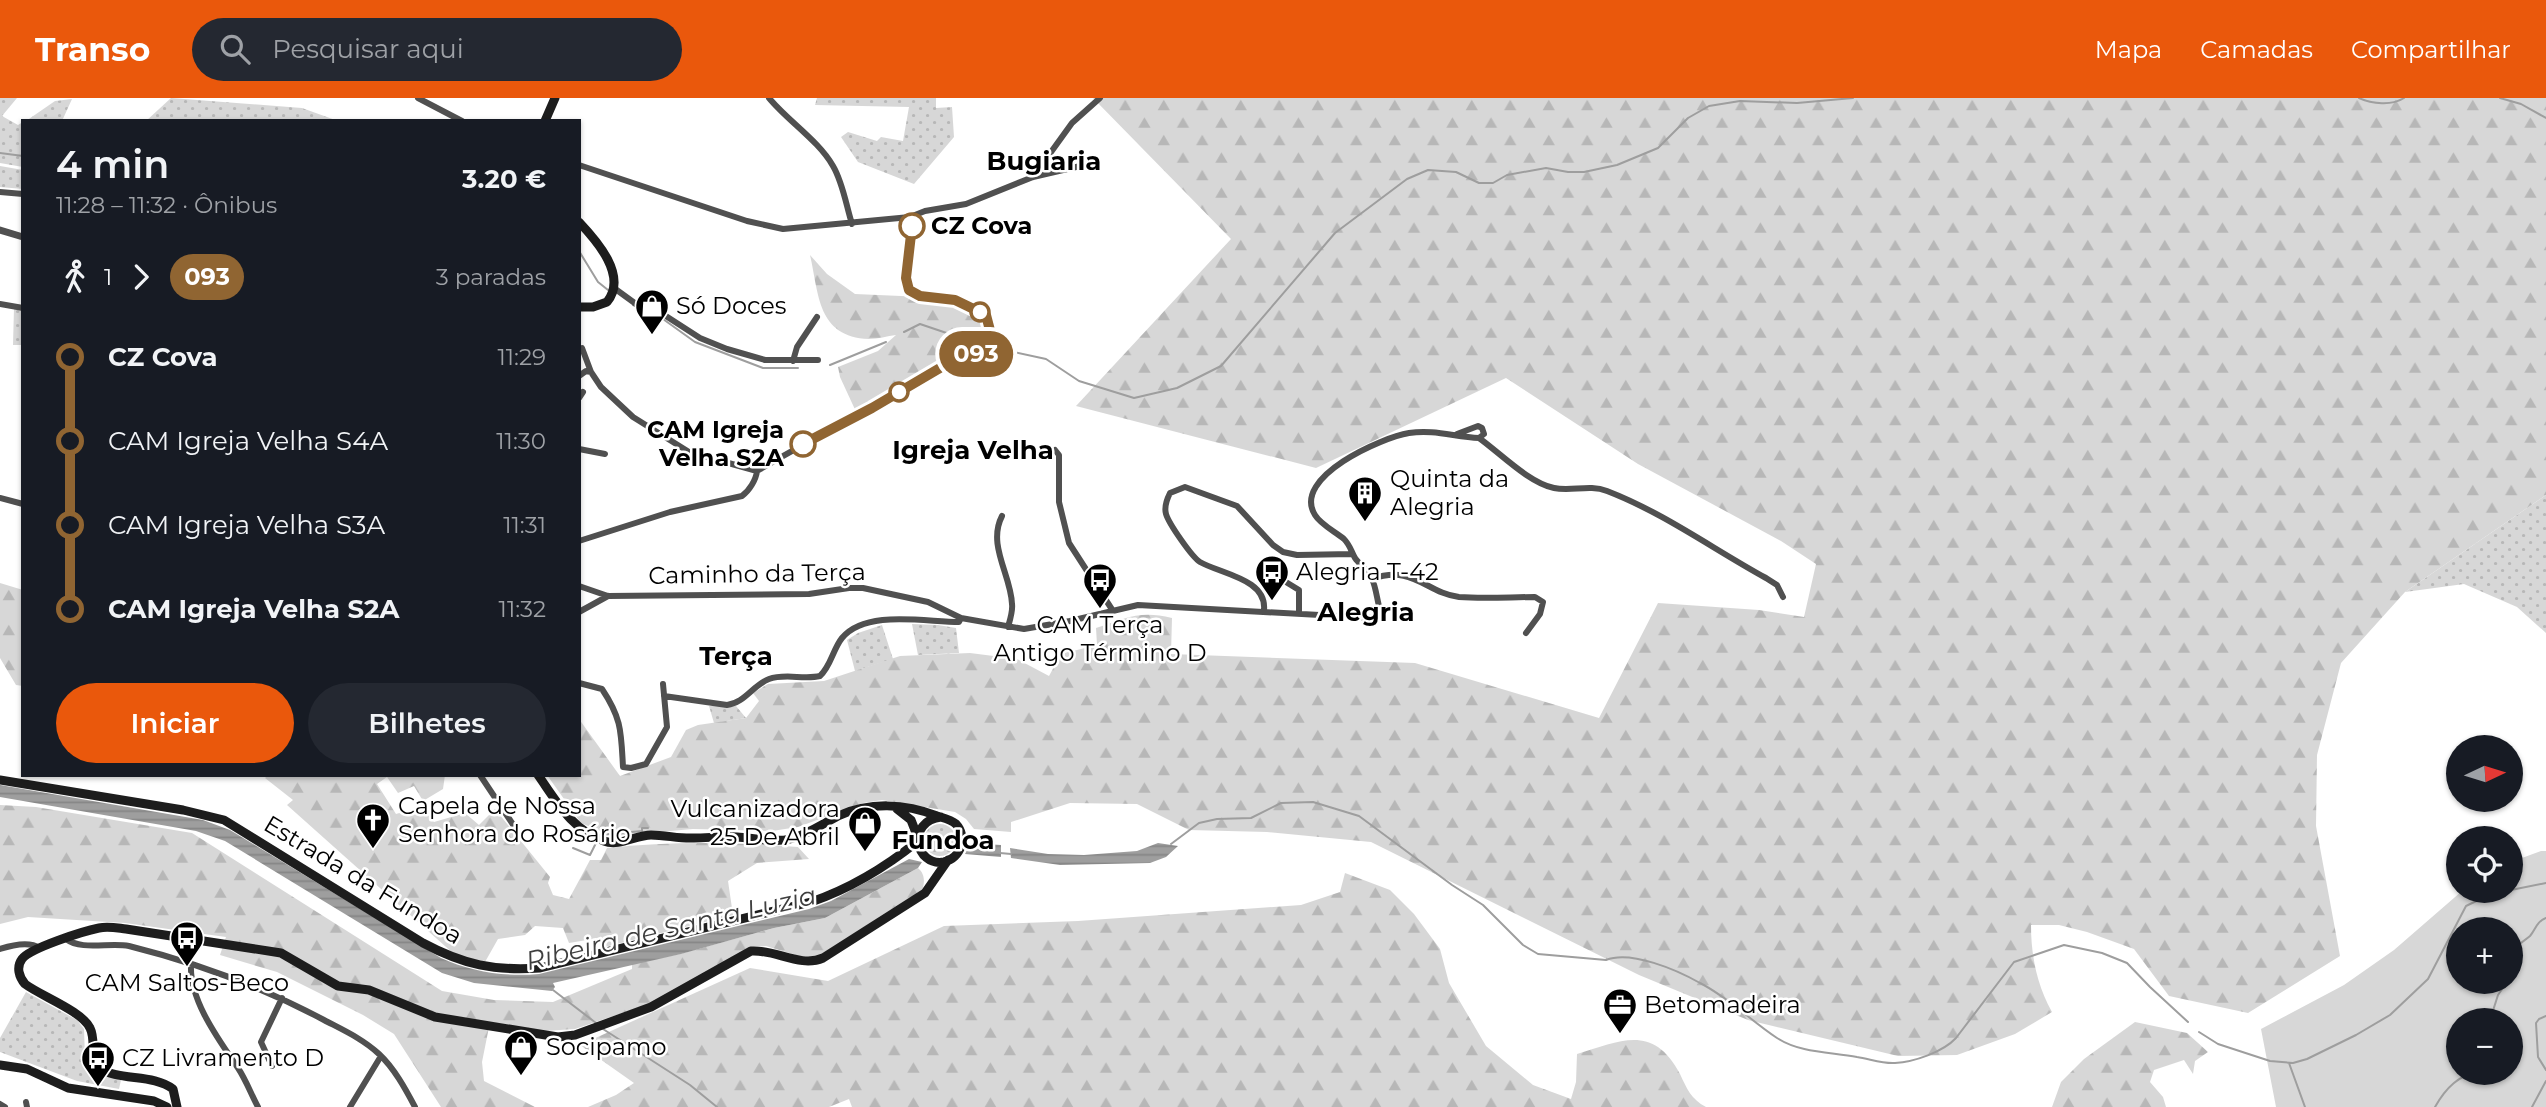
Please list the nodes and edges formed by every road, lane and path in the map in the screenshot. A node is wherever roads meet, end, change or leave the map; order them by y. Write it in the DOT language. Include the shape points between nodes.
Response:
graph roads {
  1 [pos="418,98"];
  2 [pos="555,98"];
  3 [pos="769,98"];
  4 [pos="1100,98"];
  5 [pos="459,119"];
  6 [pos="546,119"];
  7 [pos="1089,164"];
  8 [pos="581,166"];
  9 [pos="1032,177"];
  10 [pos="0,192"];
  11 [pos="21,194"];
  12 [pos="910,218"];
  13 [pos="581,224"];
  14 [pos="852,224"];
  15 [pos="0,230"];
  16 [pos="21,236"];
  17 [pos="614,288"];
  18 [pos="0,304"];
  19 [pos="581,307"];
  20 [pos="21,309"];
  21 [pos="817,317"];
  22 [pos="582,348"];
  23 [pos="818,360"];
  24 [pos="793,361"];
  25 [pos="591,372"];
  26 [pos="581,375"];
  27 [pos="1457,434"];
  28 [pos="1479,438"];
  29 [pos="581,449"];
  30 [pos="1055,450"];
  31 [pos="605,454"];
  32 [pos="757,471"];
  33 [pos="0,498"];
  34 [pos="21,503"];
  35 [pos="1002,516"];
  36 [pos="581,540"];
  37 [pos="1352,554"];
  38 [pos="1281,579"];
  39 [pos="1372,579"];
  40 [pos="581,587"];
  41 [pos="608,596"];
  42 [pos="1783,597"];
  43 [pos="1264,610"];
  44 [pos="581,611"];
  45 [pos="1112,611"];
  46 [pos="1299,613"];
  47 [pos="961,618"];
  48 [pos="1008,627"];
  49 [pos="1526,633"];
  50 [pos="581,684"];
  51 [pos="663,684"];
  52 [pos="664,696"];
  53 [pos="481,777"];
  54 [pos="539,777"];
  55 [pos="0,780"];
  56 [pos="890,806"];
  57 [pos="941,817"];
  58 [pos="514,826"];
  59 [pos="918,839"];
  60 [pos="902,854"];
  61 [pos="926,857"];
  62 [pos="952,858"];
  63 [pos="932,883"];
  64 [pos="66,939"];
  65 [pos="40,948"];
  66 [pos="0,949"];
  67 [pos="191,964"];
  68 [pos="282,998"];
  69 [pos="381,1056"];
  70 [pos="0,1065"];
  71 [pos="272,1066"];
  72 [pos="0,1104"];
  73 [pos="411,1105"];
  74 [pos="5,1107"];
  75 [pos="166,1107"];
  76 [pos="177,1107"];
  77 [pos="258,1107"];
  78 [pos="350,1107"];
  1 -- 5 [label="street"];
  2 -- 6 [label="main road"];
  3 -- 14 [label="street" via="827,156 840,180"];
  4 -- 9 [label="street" via="1072,122"];
  7 -- 9 [label="street"];
  8 -- 14 [label="street" via="776,228"];
  9 -- 12 [label="street" via="966,204"];
  10 -- 11 [label="street"];
  12 -- 14 [label="street"];
  12 -- 32 [label="street" via="909,290 920,296 955,300 986,315 992,338 989,346 957,358"];
  13 -- 17 [label="main road" via="604,254"];
  15 -- 16 [label="street"];
  17 -- 19 [label="main road" via="607,302"];
  17 -- 24 [label="street" via="716,345 765,360"];
  18 -- 20 [label="street"];
  21 -- 24 [label="street"];
  22 -- 25 [label="street"];
  23 -- 24 [label="street"];
  25 -- 26 [label="street"];
  25 -- 32 [label="street" via="633,417 689,452"];
  27 -- 28 [label="street"];
  27 -- 28 [label="street" via="1478,426 1485,433"];
  27 -- 37 [label="street" via="1406,433 1356,453 1321,480 1312,500 1315,515 1347,541"];
  28 -- 42 [label="street" via="1540,483 1555,489 1604,489 1653,512 1777,585"];
  29 -- 31 [label="street"];
  30 -- 45 [label="street" via="1059,453 1059,502 1069,543"];
  32 -- 36 [label="street" via="742,496 670,512"];
  33 -- 34 [label="street"];
  35 -- 48 [label="street" via="998,549 1012,603"];
  37 -- 39 [label="street"];
  37 -- 43 [label="street" via="1283,552 1237,506 1185,487 1170,493 1166,514 1192,555 1261,593"];
  38 -- 46 [label="street" via="1300,590"];
  39 -- 46 [label="street, Caminho da Terça" via="1380,610 1374,618"];
  39 -- 49 [label="street" via="1385,574 1408,576 1457,597 1535,597 1543,602 1540,614"];
  40 -- 41 [label="street, Caminho da Terça"];
  41 -- 44 [label="street"];
  41 -- 47 [label="street, Caminho da Terça" via="809,594 863,588 928,602"];
  43 -- 45 [label="street, Caminho da Terça" via="1138,605"];
  43 -- 46 [label="street, Caminho da Terça"];
  45 -- 48 [label="street, Caminho da Terça" via="1037,628"];
  47 -- 48 [label="street, Caminho da Terça"];
  47 -- 52 [label="street" via="959,622 881,620 865,624 841,640 820,676 770,679 737,704"];
  50 -- 52 [label="street" via="602,689 617,714 623,766 627,768 646,764 664,734"];
  51 -- 52 [label="street"];
  53 -- 58 [label="street"];
  54 -- 56 [label="main road" via="575,825 612,843 652,835 785,840 860,808"];
  55 -- 60 [label="main road, Estrada da Fundoa" via="224,821 423,943 458,960 499,969 540,968 811,902 837,893"];
  56 -- 57 [label="main road"];
  56 -- 59 [label="main road" via="908,815"];
  57 -- 59 [label="main road" via="926,823"];
  57 -- 62 [label="main road" via="957,825 962,841"];
  59 -- 60 [label="main road, Estrada da Fundoa"];
  59 -- 61 [label="main road"];
  60 -- 61 [label="main road"];
  61 -- 62 [label="main road" via="939,862"];
  61 -- 63 [label="main road"];
  62 -- 63 [label="main road"];
  63 -- 64 [label="main road" via="925,893 817,961 751,951 665,1001 575,1035 558,1037 435,1017 369,990 338,986 281,953 111,927"];
  64 -- 65 [label="main road"];
  64 -- 67 [label="street" via="76,944 123,945"];
  65 -- 66 [label="street" via="27,944"];
  65 -- 76 [label="main road" via="23,958 19,969 25,984 86,1021 97,1067 166,1084 173,1089"];
  67 -- 68 [label="street"];
  67 -- 77 [label="street" via="212,1029"];
  68 -- 69 [label="street" via="358,1038"];
  68 -- 71 [label="street" via="261,1042"];
  69 -- 73 [label="street"];
  69 -- 78 [label="street"];
  70 -- 75 [label="main road" via="27,1069 68,1088 154,1101"];
  72 -- 74 [label="street"];
}
